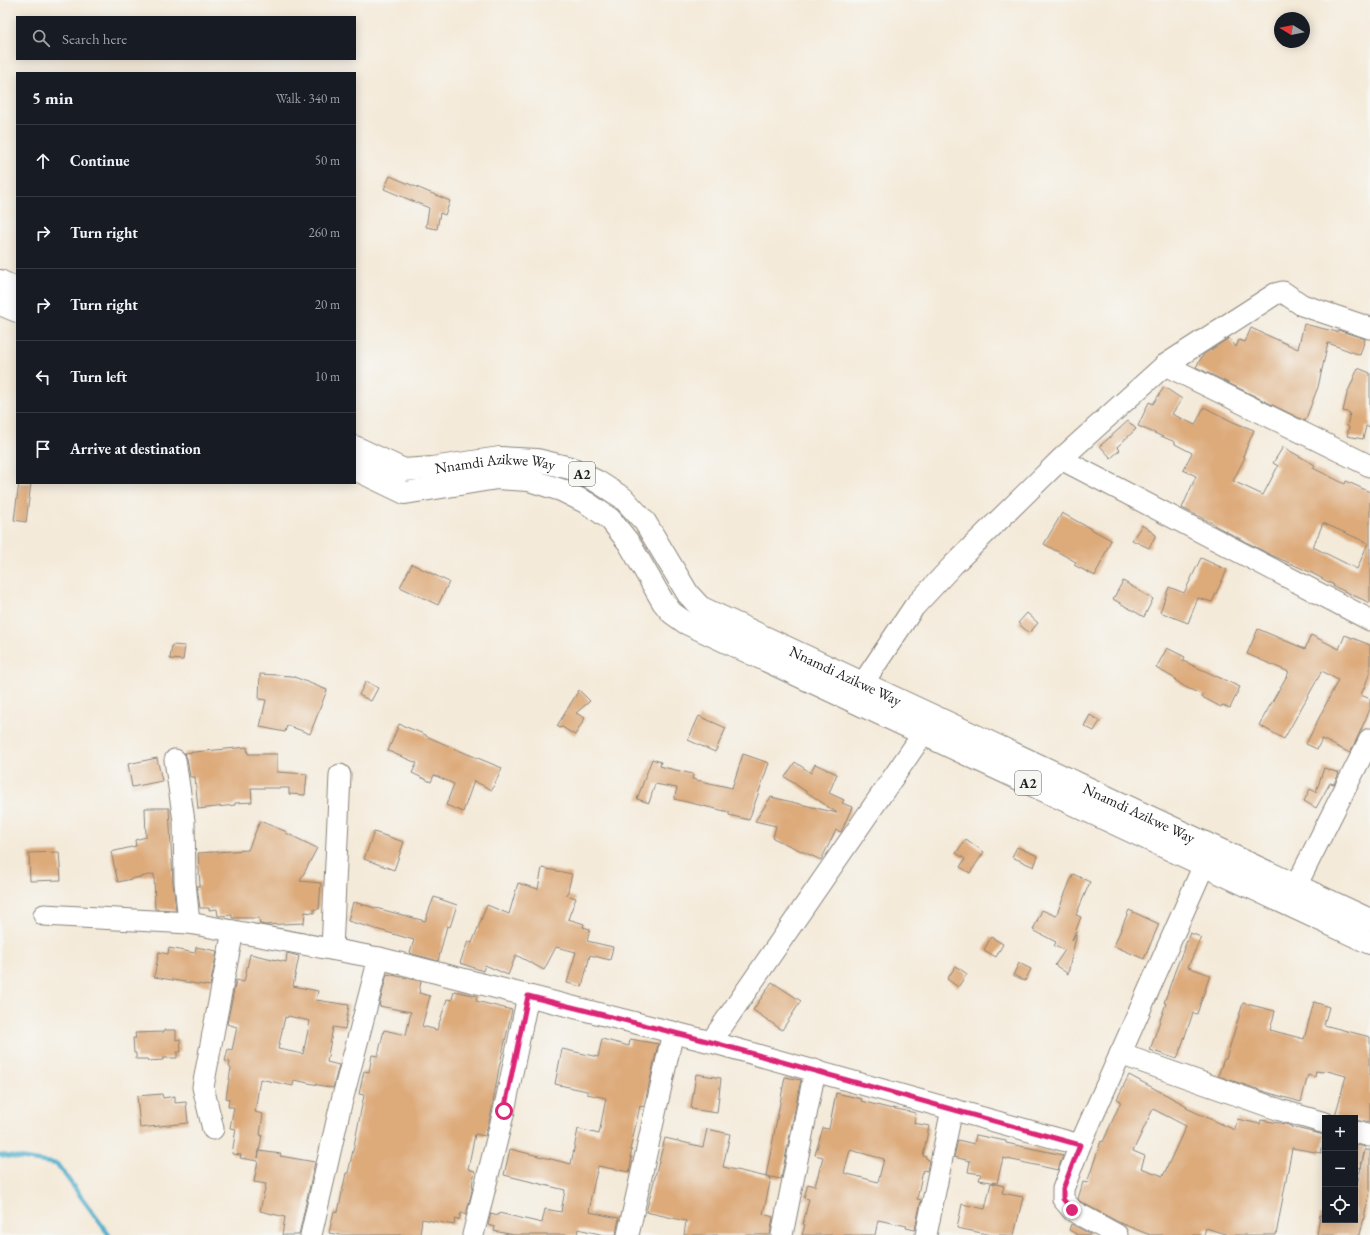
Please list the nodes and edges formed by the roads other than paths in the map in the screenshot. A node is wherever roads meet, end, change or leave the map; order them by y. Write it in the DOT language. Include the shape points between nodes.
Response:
graph roads {
  1 [pos="0,281"];
  2 [pos="16,289"];
  3 [pos="0,304"];
  4 [pos="16,312"];
  5 [pos="1370,328"];
  6 [pos="1165,365"];
  7 [pos="356,447"];
  8 [pos="1061,459"];
  9 [pos="1370,466"];
  10 [pos="356,469"];
  11 [pos="1370,620"];
  12 [pos="863,683"];
  13 [pos="923,734"];
  14 [pos="1370,739"];
  15 [pos="174,760"];
  16 [pos="340,775"];
  17 [pos="1204,865"];
  18 [pos="1296,886"];
  19 [pos="44,915"];
  20 [pos="1370,920"];
  21 [pos="189,923"];
  22 [pos="233,931"];
  23 [pos="1370,943"];
  24 [pos="332,949"];
  25 [pos="379,958"];
  26 [pos="528,996"];
  27 [pos="673,1032"];
  28 [pos="711,1042"];
  29 [pos="1120,1054"];
  30 [pos="815,1070"];
  31 [pos="952,1109"];
  32 [pos="1322,1122"];
  33 [pos="213,1130"];
  34 [pos="1358,1133"];
  35 [pos="1370,1136"];
  36 [pos="1080,1145"];
  37 [pos="311,1235"];
  38 [pos="474,1235"];
  39 [pos="628,1235"];
  40 [pos="782,1235"];
  41 [pos="926,1235"];
  42 [pos="1117,1235"];
  1 -- 2 [label="highway"];
  3 -- 4 [label="highway"];
  5 -- 6 [label="street" via="1302,304 1283,292 1275,294"];
  6 -- 8 [label="street"];
  6 -- 9 [label="street"];
  7 -- 12 [label="highway, Nnamdi Azikwe Way / A2" via="404,470 500,458 537,460 570,468 623,498 645,522 688,594 700,607"];
  8 -- 11 [label="street"];
  8 -- 12 [label="street" via="914,607"];
  10 -- 13 [label="highway, Nnamdi Azikwe Way / A2" via="405,492 497,478 529,480 561,490 587,503 610,519 629,543 663,602 672,613 686,623"];
  12 -- 18 [label="highway, Nnamdi Azikwe Way / A2"];
  13 -- 17 [label="highway, Nnamdi Azikwe Way / A2"];
  13 -- 28 [label="street"];
  14 -- 18 [label="street"];
  15 -- 21 [label="street" via="184,821"];
  16 -- 24 [label="street"];
  17 -- 23 [label="highway, Nnamdi Azikwe Way / A2"];
  17 -- 29 [label="street"];
  18 -- 20 [label="highway, Nnamdi Azikwe Way / A2"];
  19 -- 21 [label="street"];
  21 -- 22 [label="street"];
  22 -- 24 [label="street"];
  22 -- 33 [label="street" via="203,1087"];
  24 -- 25 [label="street"];
  25 -- 26 [label="street"];
  25 -- 37 [label="street" via="340,1108"];
  26 -- 27 [label="street"];
  26 -- 38 [label="street"];
  27 -- 28 [label="street"];
  27 -- 39 [label="street"];
  28 -- 30 [label="street"];
  29 -- 32 [label="street"];
  29 -- 36 [label="street"];
  30 -- 31 [label="street"];
  30 -- 40 [label="street"];
  31 -- 36 [label="street"];
  31 -- 41 [label="street"];
  34 -- 35 [label="street"];
  36 -- 42 [label="street" via="1063,1189 1063,1199 1072,1210"];
}
